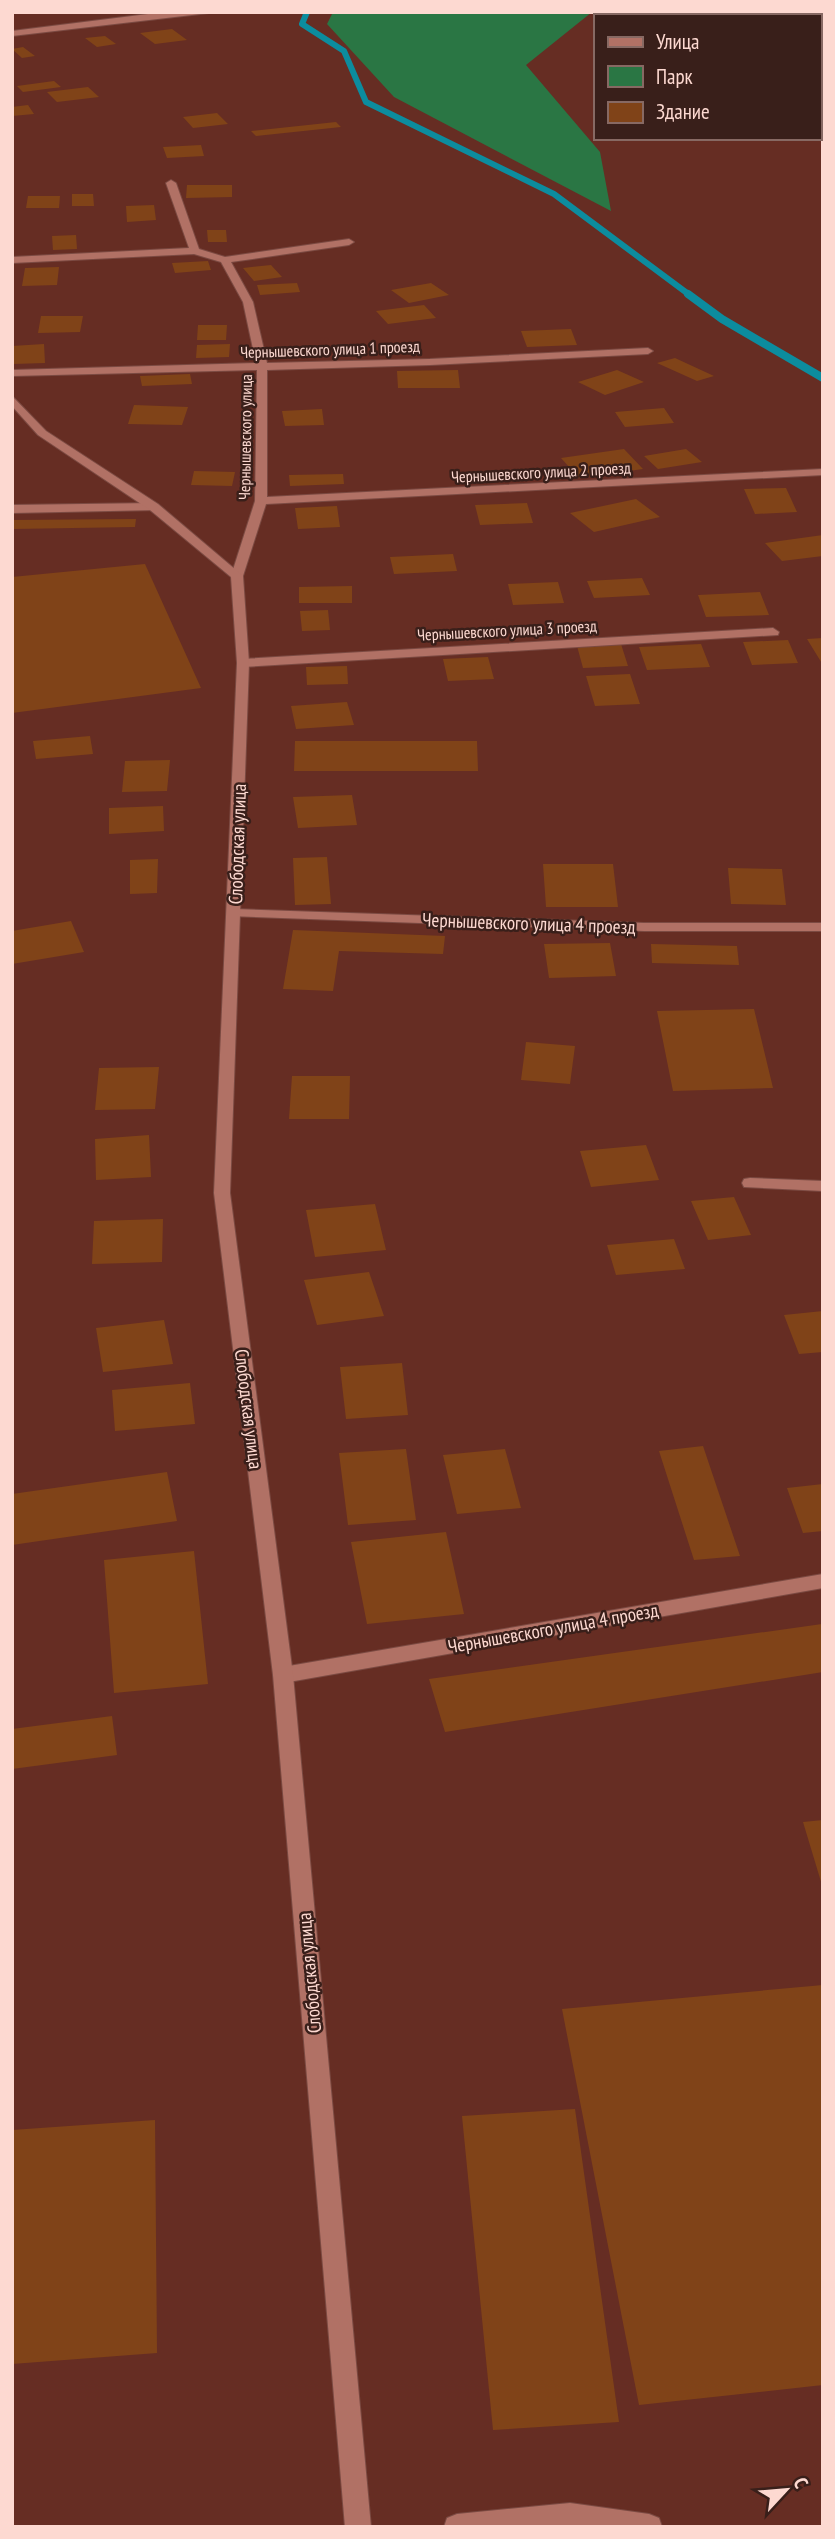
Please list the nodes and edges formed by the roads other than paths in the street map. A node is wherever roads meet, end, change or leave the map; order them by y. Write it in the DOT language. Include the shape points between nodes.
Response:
graph roads {
  1 [pos="205,13"];
  2 [pos="12,34"];
  3 [pos="171,183"];
  4 [pos="349,242"];
  5 [pos="195,251"];
  6 [pos="12,260"];
  7 [pos="225,260"];
  8 [pos="648,351"];
  9 [pos="262,367"];
  10 [pos="12,373"];
  11 [pos="12,399"];
  12 [pos="823,472"];
  13 [pos="261,501"];
  14 [pos="154,507"];
  15 [pos="12,509"];
  16 [pos="237,576"];
  17 [pos="773,632"];
  18 [pos="243,663"];
  19 [pos="234,913"];
  20 [pos="823,927"];
  21 [pos="750,1183"];
  22 [pos="823,1186"];
  23 [pos="823,1581"];
  24 [pos="283,1675"];
  25 [pos="358,2527"];
  26 [pos="457,2527"];
  27 [pos="649,2527"];
  1 -- 2 [label="street"];
  3 -- 5 [label="street"];
  4 -- 7 [label="street"];
  5 -- 6 [label="street"];
  5 -- 7 [label="street"];
  7 -- 9 [label="street, Чернышевского улица" via="248,302"];
  8 -- 9 [label="street, Чернышевского улица 1 проезд"];
  9 -- 10 [label="street, Чернышевского улица 1 проезд"];
  9 -- 13 [label="street, Чернышевского улица"];
  11 -- 14 [label="street" via="42,433"];
  12 -- 13 [label="street, Чернышевского улица 2 проезд"];
  13 -- 16 [label="street, Чернышевского улица"];
  14 -- 15 [label="street"];
  14 -- 16 [label="street"];
  16 -- 18 [label="street, Слободская улица"];
  17 -- 18 [label="street, Чернышевского улица 3 проезд"];
  18 -- 19 [label="street, Слободская улица"];
  19 -- 20 [label="street, Чернышевского улица 4 проезд" via="644,927"];
  19 -- 24 [label="street, Слободская улица" via="222,1193"];
  21 -- 22 [label="street"];
  23 -- 24 [label="street, Чернышевского улица 4 проезд"];
  24 -- 25 [label="street, Слободская улица"];
  26 -- 27 [label="street" via="570,2516"];
}
